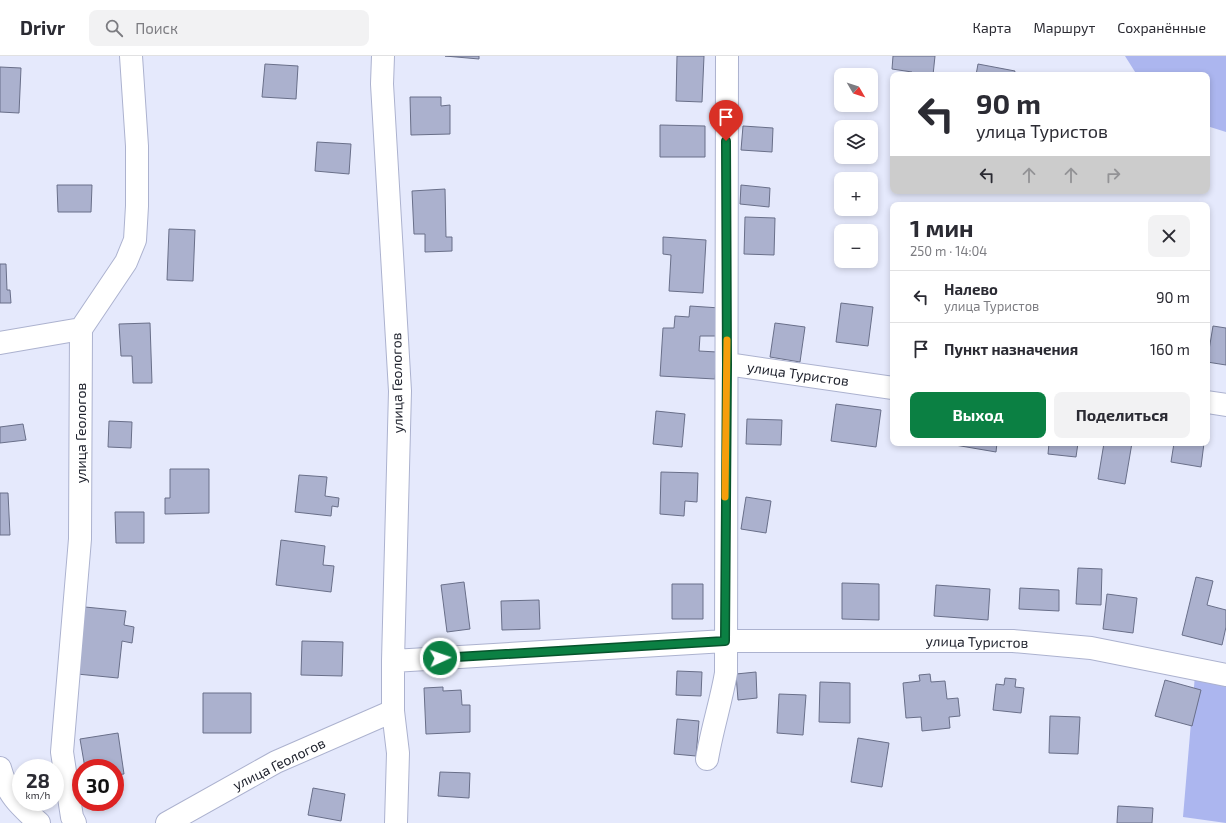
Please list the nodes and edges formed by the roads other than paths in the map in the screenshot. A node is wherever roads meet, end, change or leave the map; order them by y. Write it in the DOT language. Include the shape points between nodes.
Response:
graph roads {
  1 [pos="131,56"];
  2 [pos="383,56"];
  3 [pos="727,56"];
  4 [pos="81,329"];
  5 [pos="0,343"];
  6 [pos="727,364"];
  7 [pos="890,388"];
  8 [pos="1210,402"];
  9 [pos="1226,405"];
  10 [pos="725,641"];
  11 [pos="393,660"];
  12 [pos="1226,675"];
  13 [pos="393,711"];
  14 [pos="707,759"];
  15 [pos="0,768"];
  16 [pos="39,823"];
  17 [pos="75,823"];
  18 [pos="167,823"];
  19 [pos="396,823"];
  1 -- 4 [label="street" via="137,146 135,240 126,262"];
  2 -- 11 [label="street, улица Геологов" via="382,84 400,391"];
  3 -- 6 [label="street, улица Туристов"];
  4 -- 5 [label="street"];
  4 -- 17 [label="street, улица Геологов" via="80,539 62,752"];
  6 -- 7 [label="street, улица Туристов"];
  6 -- 10 [label="street, улица Туристов"];
  8 -- 9 [label="street"];
  10 -- 11 [label="street, улица Туристов"];
  10 -- 12 [label="street, улица Туристов" via="1013,641 1091,648"];
  10 -- 14 [label="street" via="726,673"];
  11 -- 13 [label="street, улица Геологов"];
  13 -- 18 [label="street, улица Геологов" via="276,762"];
  13 -- 19 [label="street, улица Геологов" via="398,753"];
  15 -- 16 [label="street" via="4,784 15,802"];
}
